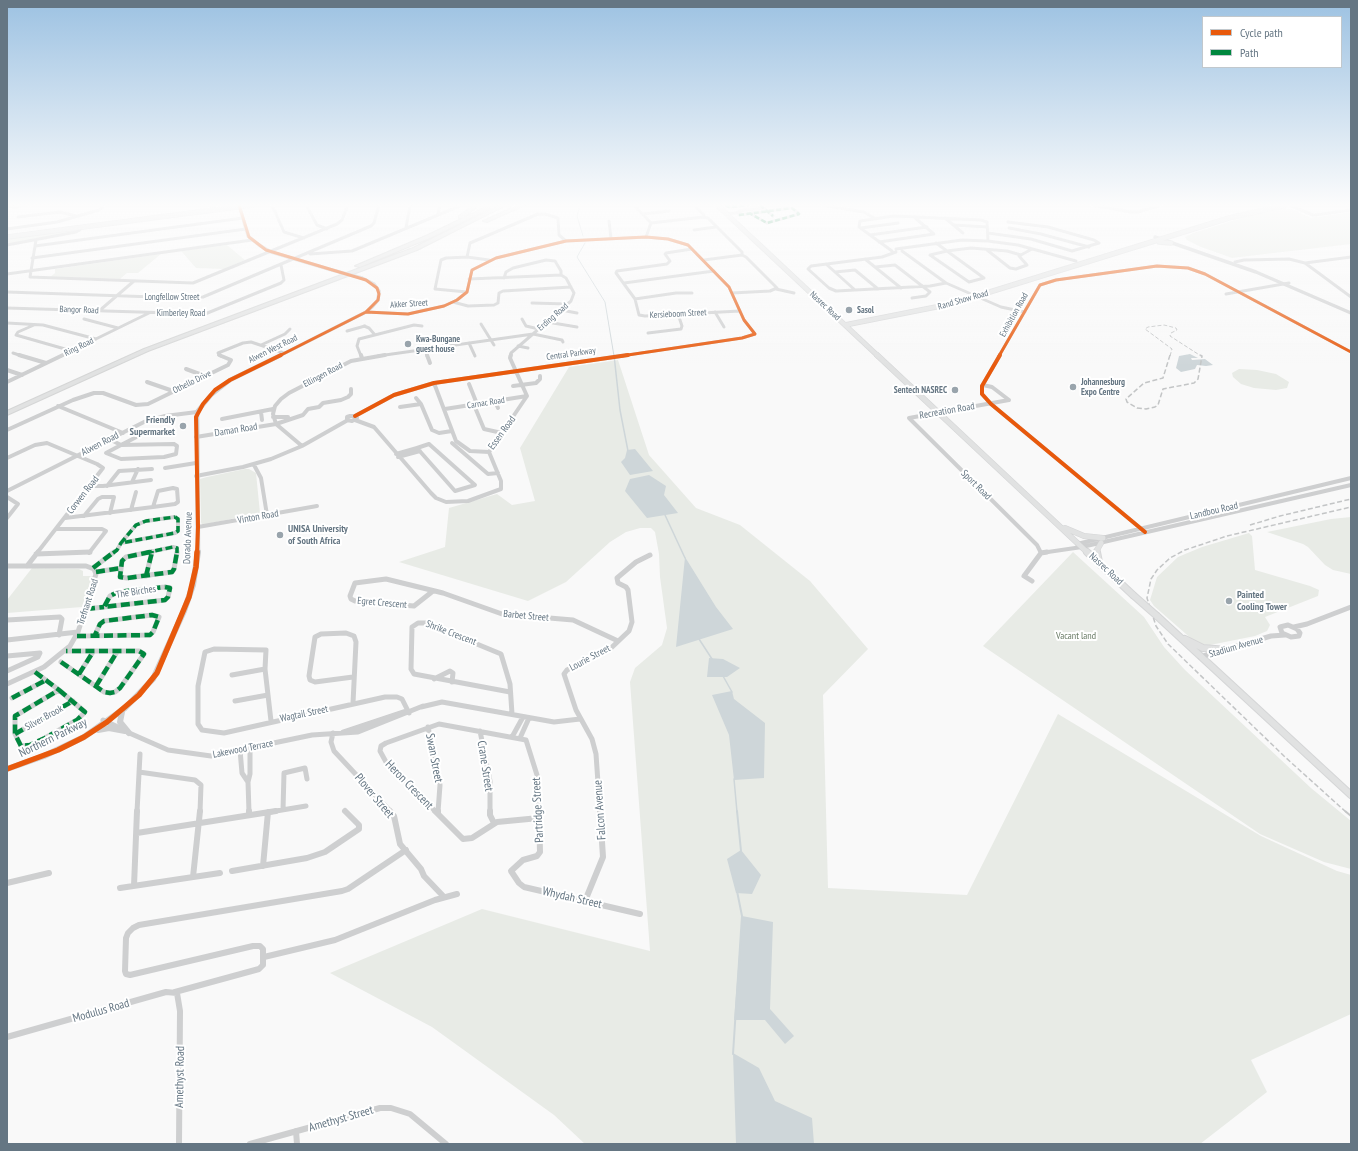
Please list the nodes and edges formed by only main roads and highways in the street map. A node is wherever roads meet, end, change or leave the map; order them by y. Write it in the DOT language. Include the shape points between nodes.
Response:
graph roads {
  1 [pos="375,259"];
  2 [pos="389,259"];
  3 [pos="776,259"];
  4 [pos="1084,259"];
  5 [pos="1092,259"];
  6 [pos="974,296"];
  7 [pos="845,323"];
  8 [pos="7,408"];
  9 [pos="7,413"];
  10 [pos="1060,525"];
  11 [pos="1099,562"];
  12 [pos="1180,637"];
  13 [pos="1227,650"];
  14 [pos="1351,795"];
  1 -- 8 [label="highway" via="145,347"];
  2 -- 9 [label="highway" via="146,350"];
  3 -- 7 [label="main road, Nasrec Road"];
  4 -- 6 [label="main road, Rand Show Road"];
  5 -- 6 [label="main road, Rand Show Road"];
  6 -- 7 [label="main road, Rand Show Road" via="911,314"];
  7 -- 10 [label="main road, Nasrec Road"];
  10 -- 11 [label="main road, Nasrec Road" via="1076,545"];
  10 -- 11 [label="main road" via="1084,536 1102,540 1096,550"];
  11 -- 12 [label="main road, Nasrec Road, bridge"];
  12 -- 13 [label="main road" via="1203,648"];
  12 -- 14 [label="main road, Nasrec Road"];
}
